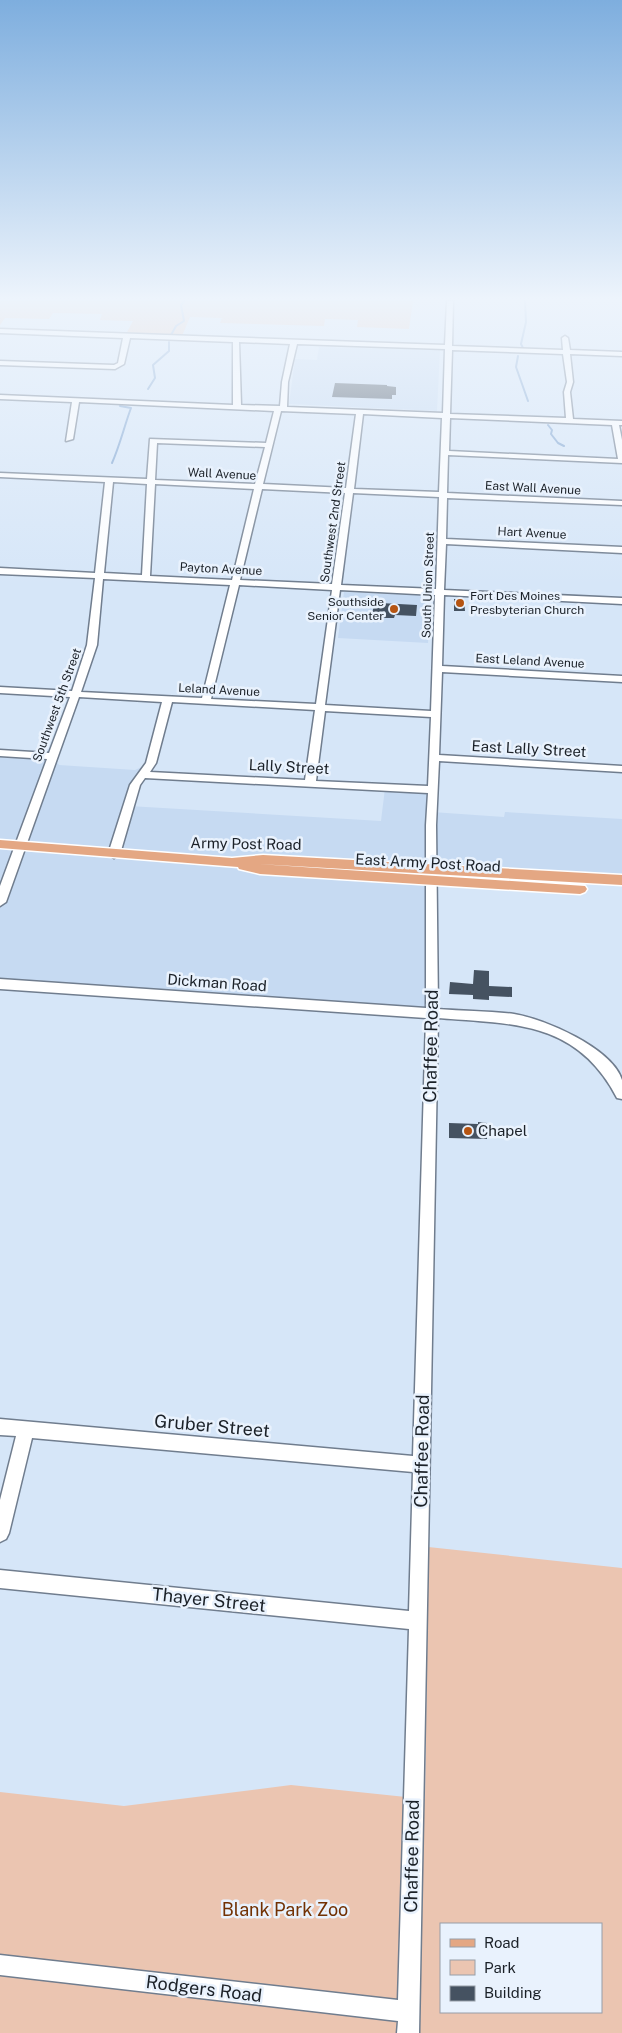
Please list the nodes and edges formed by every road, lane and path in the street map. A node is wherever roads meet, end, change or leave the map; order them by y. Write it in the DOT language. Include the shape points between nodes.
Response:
graph roads {
  1 [pos="238,396"];
  2 [pos="282,396"];
  3 [pos="447,396"];
  4 [pos="567,396"];
  5 [pos="0,397"];
  6 [pos="76,400"];
  7 [pos="238,406"];
  8 [pos="280,408"];
  9 [pos="360,411"];
  10 [pos="446,415"];
  11 [pos="570,421"];
  12 [pos="618,423"];
  13 [pos="69,439"];
  14 [pos="269,445"];
  15 [pos="445,453"];
  16 [pos="622,461"];
  17 [pos="0,475"];
  18 [pos="109,480"];
  19 [pos="151,482"];
  20 [pos="259,487"];
  21 [pos="350,491"];
  22 [pos="443,495"];
  23 [pos="622,503"];
  24 [pos="441,541"];
  25 [pos="622,550"];
  26 [pos="0,571"];
  27 [pos="99,576"];
  28 [pos="146,578"];
  29 [pos="235,582"];
  30 [pos="337,588"];
  31 [pos="440,593"];
  32 [pos="622,602"];
  33 [pos="438,669"];
  34 [pos="622,679"];
  35 [pos="0,690"];
  36 [pos="75,694"];
  37 [pos="168,699"];
  38 [pos="206,701"];
  39 [pos="320,708"];
  40 [pos="436,714"];
  41 [pos="0,753"];
  42 [pos="53,756"];
  43 [pos="434,758"];
  44 [pos="622,769"];
  45 [pos="143,774"];
  46 [pos="310,784"];
  47 [pos="434,790"];
  48 [pos="0,844"];
  49 [pos="20,846"];
  50 [pos="114,854"];
  51 [pos="232,864"];
  52 [pos="432,875"];
  53 [pos="622,880"];
  54 [pos="622,891"];
  55 [pos="0,902"];
  56 [pos="0,984"];
  57 [pos="432,1014"];
  58 [pos="622,1094"];
  59 [pos="0,1427"];
  60 [pos="26,1430"];
  61 [pos="421,1465"];
  62 [pos="0,1533"];
  63 [pos="0,1579"];
  64 [pos="418,1621"];
  65 [pos="0,1964"];
  66 [pos="408,2012"];
  67 [pos="408,2033"];
  1 -- 7 [label="street"];
  2 -- 8 [label="street"];
  3 -- 10 [label="street, South Union Street"];
  4 -- 11 [label="street"];
  5 -- 6 [label="street"];
  6 -- 7 [label="street"];
  6 -- 13 [label="street"];
  7 -- 8 [label="street"];
  8 -- 9 [label="street"];
  8 -- 14 [label="street"];
  9 -- 10 [label="street"];
  9 -- 21 [label="street, Southwest 2nd Street"];
  10 -- 11 [label="street"];
  10 -- 15 [label="street, South Union Street"];
  11 -- 12 [label="street"];
  12 -- 16 [label="street"];
  14 -- 19 [label="street" via="153,441"];
  14 -- 20 [label="street"];
  15 -- 16 [label="street"];
  15 -- 22 [label="street, South Union Street"];
  17 -- 18 [label="street, Wall Avenue"];
  18 -- 19 [label="street, Wall Avenue"];
  18 -- 27 [label="street, Southwest 5th Street"];
  19 -- 20 [label="street, Wall Avenue"];
  19 -- 28 [label="street"];
  20 -- 21 [label="street, Wall Avenue"];
  20 -- 29 [label="street"];
  21 -- 22 [label="street, Wall Avenue"];
  21 -- 30 [label="street, Southwest 2nd Street"];
  22 -- 23 [label="street, East Wall Avenue"];
  22 -- 24 [label="street, South Union Street"];
  24 -- 25 [label="street, Hart Avenue"];
  24 -- 31 [label="street, South Union Street"];
  26 -- 27 [label="street, Payton Avenue"];
  27 -- 28 [label="street, Payton Avenue"];
  27 -- 36 [label="street, Southwest 5th Street" via="92,645"];
  28 -- 29 [label="street, Payton Avenue"];
  29 -- 30 [label="street, Payton Avenue"];
  29 -- 38 [label="street"];
  30 -- 31 [label="street, Payton Avenue"];
  30 -- 39 [label="street, Southwest 2nd Street"];
  31 -- 32 [label="street, Payton Avenue"];
  31 -- 33 [label="street, South Union Street"];
  33 -- 34 [label="street, East Leland Avenue"];
  33 -- 40 [label="street, South Union Street"];
  35 -- 36 [label="street, Leland Avenue"];
  36 -- 37 [label="street, Leland Avenue"];
  36 -- 42 [label="street, Southwest 5th Street"];
  37 -- 38 [label="street, Leland Avenue"];
  37 -- 45 [label="street" via="151,763"];
  38 -- 39 [label="street, Leland Avenue"];
  39 -- 40 [label="street, Leland Avenue"];
  39 -- 46 [label="street, Southwest 2nd Street"];
  40 -- 43 [label="street, South Union Street"];
  41 -- 42 [label="street"];
  42 -- 49 [label="street, Southwest 5th Street"];
  43 -- 44 [label="street, East Lally Street"];
  43 -- 47 [label="street, South Union Street"];
  45 -- 46 [label="street, Lally Street"];
  45 -- 50 [label="street" via="135,785"];
  46 -- 47 [label="street, Lally Street"];
  47 -- 52 [label="street, South Union Street"];
  48 -- 49 [label="main road, Army Post Road"];
  49 -- 50 [label="main road, Army Post Road"];
  49 -- 55 [label="street, Southwest 5th Street"];
  50 -- 51 [label="main road, Army Post Road"];
  51 -- 52 [label="main road, East Army Post Road" via="260,869"];
  52 -- 53 [label="main road, East Army Post Road"];
  52 -- 54 [label="main road, East Army Post Road"];
  52 -- 57 [label="street, Chaffee Road"];
  56 -- 57 [label="street, Dickman Road"];
  57 -- 58 [label="street, Dickman Road" via="515,1019 547,1028 570,1038 591,1053 613,1077"];
  57 -- 61 [label="street, Chaffee Road"];
  59 -- 60 [label="street, Gruber Street"];
  60 -- 61 [label="street, Gruber Street"];
  60 -- 62 [label="street"];
  61 -- 64 [label="street, Chaffee Road"];
  63 -- 64 [label="street, Thayer Street"];
  64 -- 66 [label="street, Chaffee Road"];
  65 -- 66 [label="street, Rodgers Road"];
  66 -- 67 [label="street, Chaffee Road"];
}
